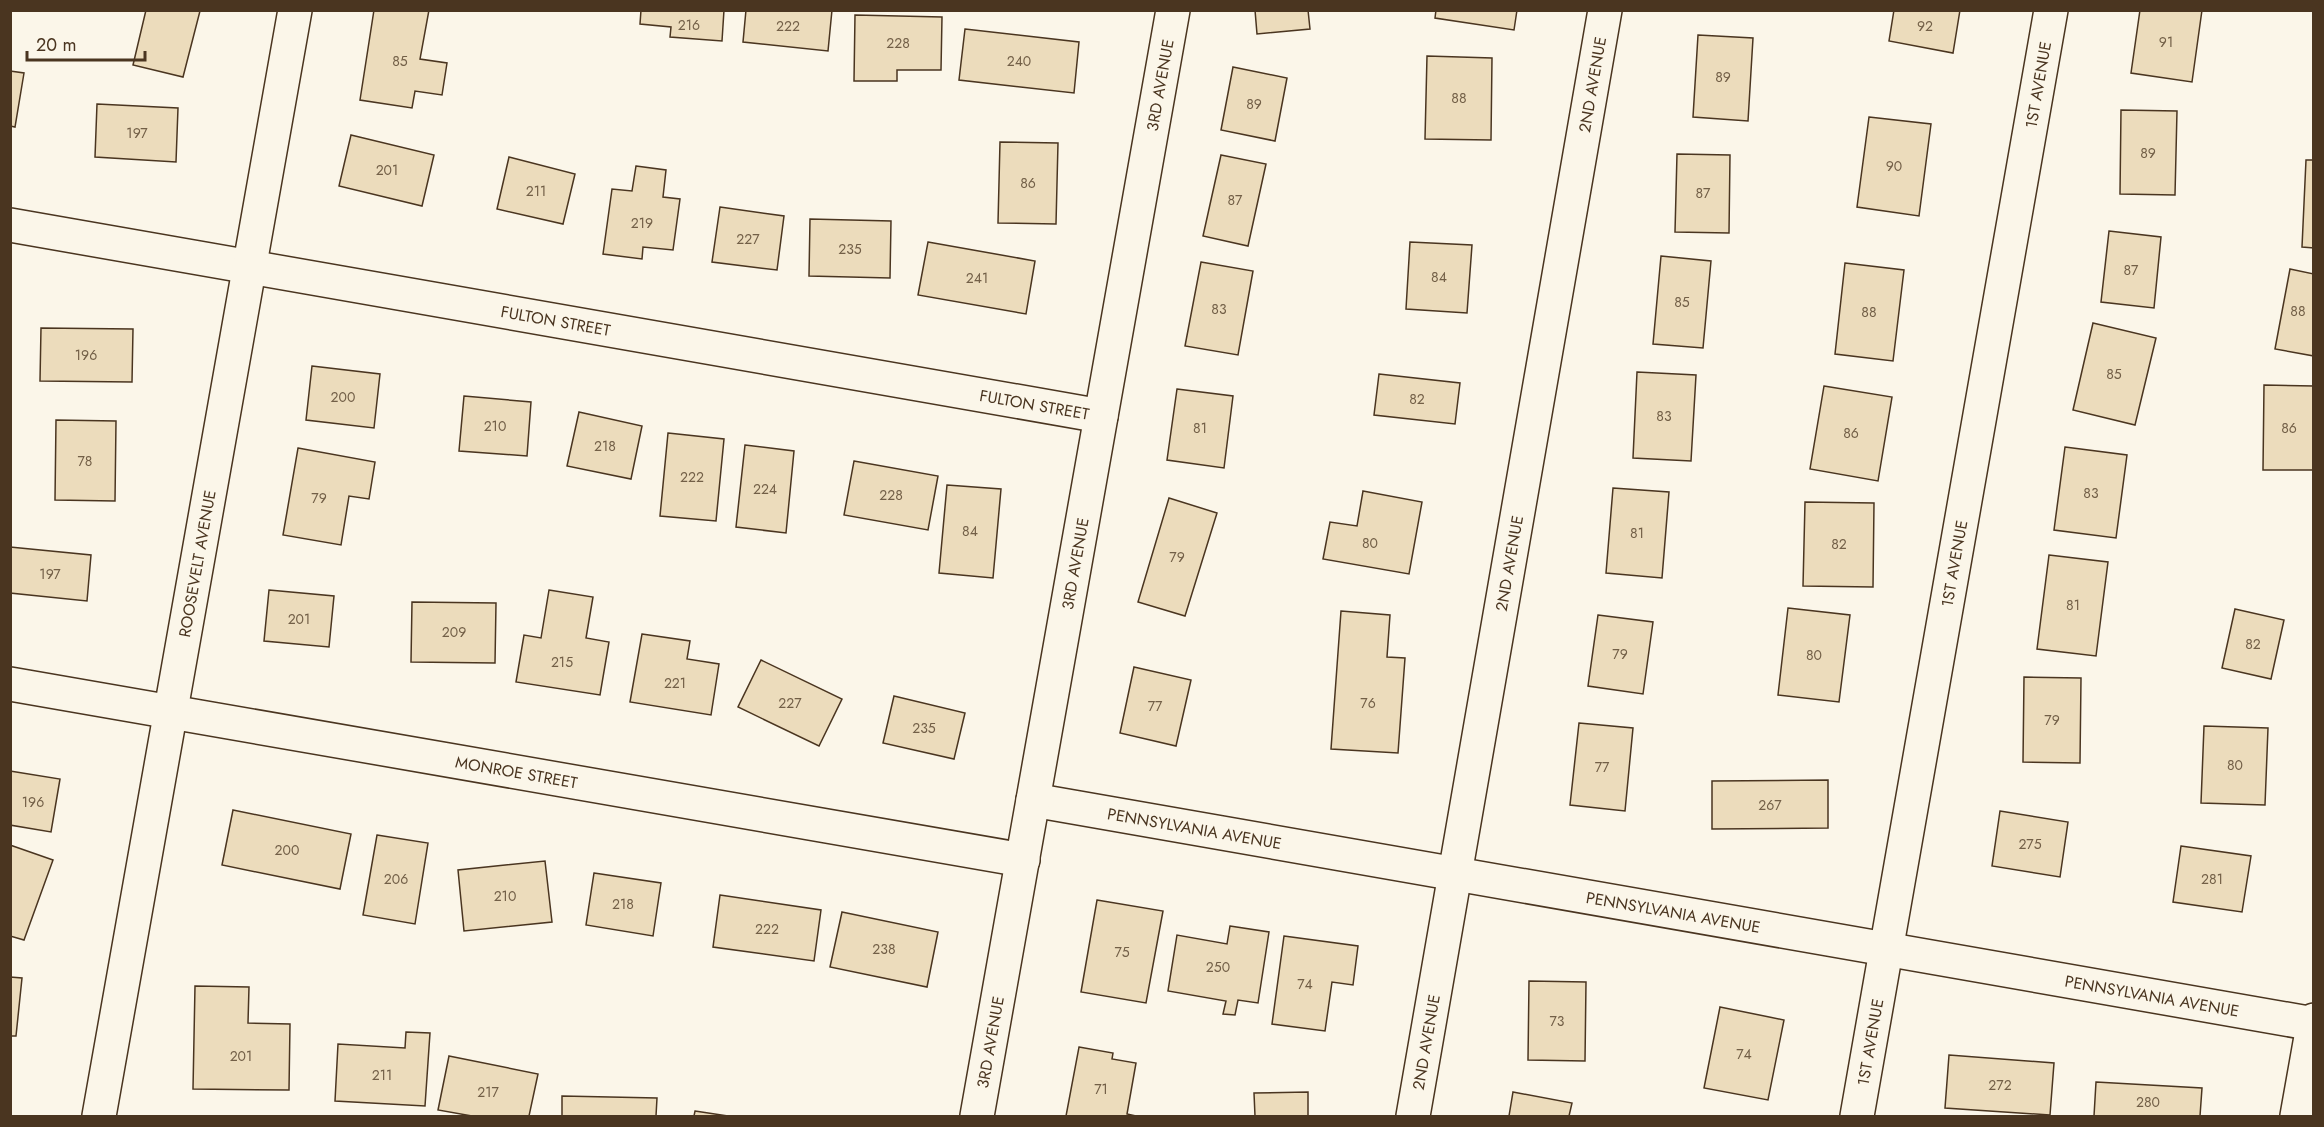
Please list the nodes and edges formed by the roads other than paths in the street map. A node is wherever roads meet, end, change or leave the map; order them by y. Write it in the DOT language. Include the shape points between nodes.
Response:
graph roads {
  1 [pos="295,10"];
  2 [pos="1173,10"];
  3 [pos="1605,10"];
  4 [pos="2051,10"];
  5 [pos="10,225"];
  6 [pos="249,267"];
  7 [pos="1101,416"];
  8 [pos="10,684"];
  9 [pos="171,712"];
  10 [pos="1033,800"];
  11 [pos="1023,860"];
  12 [pos="1455,875"];
  13 [pos="1886,950"];
  14 [pos="2313,1023"];
  15 [pos="99,1116"];
  16 [pos="977,1116"];
  17 [pos="1413,1116"];
  18 [pos="1857,1116"];
  19 [pos="2296,1116"];
  1 -- 6 [label="street, ROOSEVELT AVENUE"];
  2 -- 7 [label="street, 3RD AVENUE"];
  3 -- 12 [label="street, 2ND AVENUE"];
  4 -- 13 [label="street, 1ST AVENUE"];
  5 -- 6 [label="street, FULTON STREET"];
  6 -- 7 [label="street, FULTON STREET"];
  6 -- 9 [label="street, ROOSEVELT AVENUE"];
  7 -- 10 [label="street, 3RD AVENUE"];
  8 -- 9 [label="street, MONROE STREET"];
  9 -- 11 [label="street, MONROE STREET"];
  9 -- 15 [label="street, ROOSEVELT AVENUE"];
  10 -- 11 [label="street, 3RD AVENUE"];
  10 -- 12 [label="street, PENNSYLVANIA AVENUE"];
  11 -- 16 [label="street, 3RD AVENUE"];
  12 -- 13 [label="street, PENNSYLVANIA AVENUE"];
  12 -- 17 [label="street, 2ND AVENUE"];
  13 -- 14 [label="street, PENNSYLVANIA AVENUE"];
  13 -- 18 [label="street, 1ST AVENUE"];
  14 -- 19 [label="street"];
}
